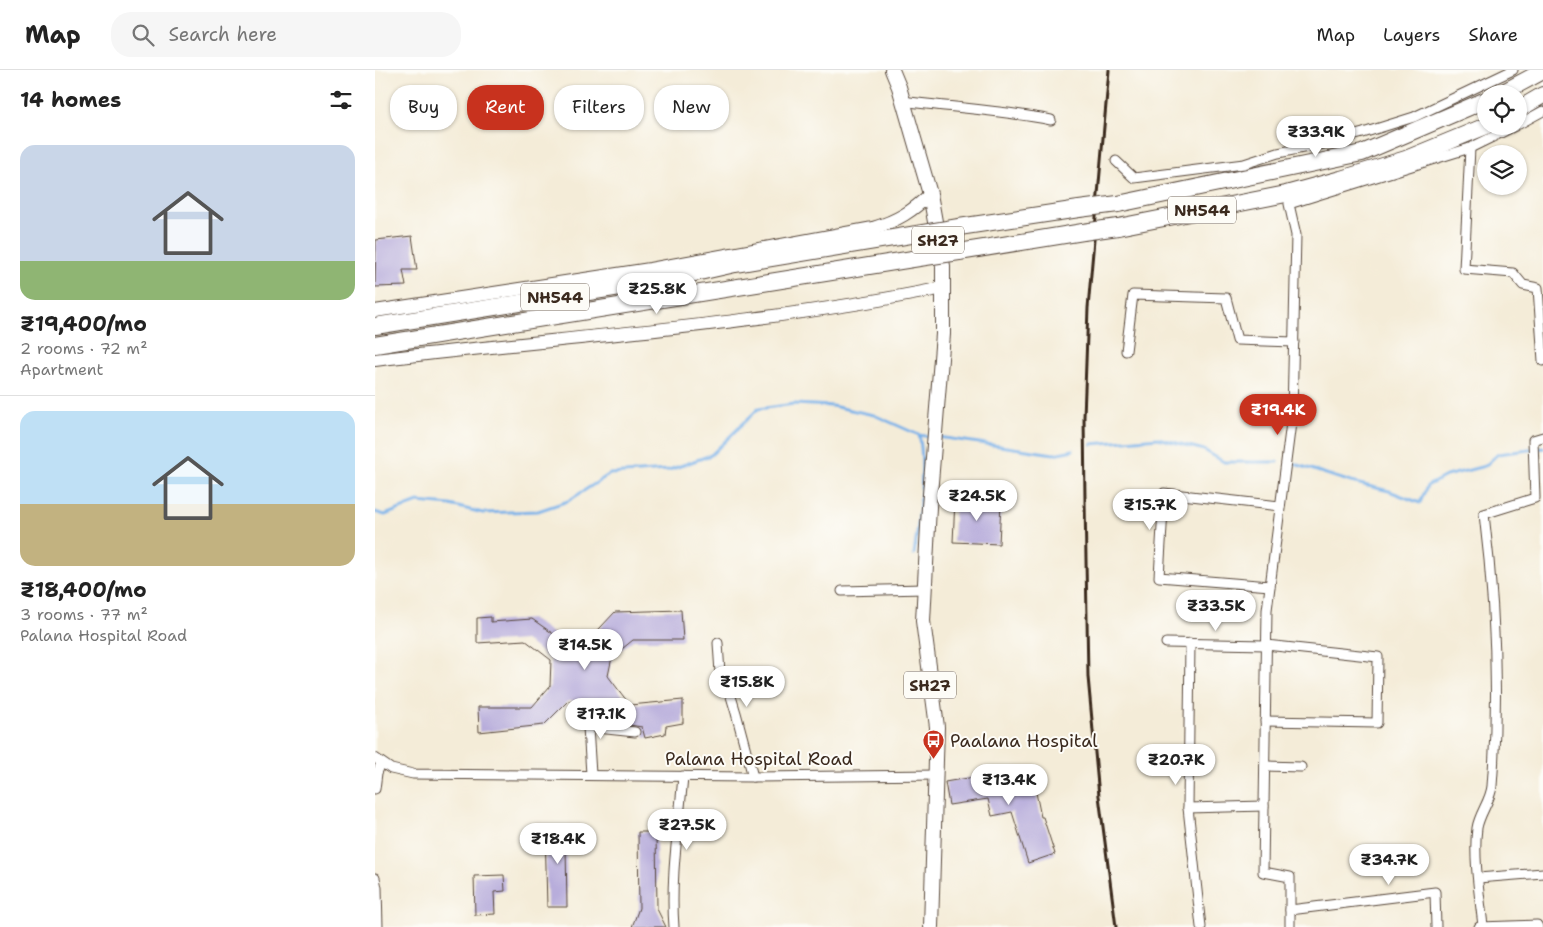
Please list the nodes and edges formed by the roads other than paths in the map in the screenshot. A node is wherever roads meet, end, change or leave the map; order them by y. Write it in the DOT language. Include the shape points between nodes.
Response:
graph roads {
  1 [pos="892,70"];
  2 [pos="1513,70"];
  3 [pos="1543,71"];
  4 [pos="1517,85"];
  5 [pos="1543,96"];
  6 [pos="903,101"];
  7 [pos="1477,104"];
  8 [pos="1527,105"];
  9 [pos="1543,111"];
  10 [pos="1051,120"];
  11 [pos="1527,120"];
  12 [pos="1477,130"];
  13 [pos="1497,135"];
  14 [pos="1470,148"];
  15 [pos="1116,162"];
  16 [pos="931,194"];
  17 [pos="943,288"];
  18 [pos="375,312"];
  19 [pos="375,326"];
  20 [pos="1294,342"];
  21 [pos="375,345"];
  22 [pos="1126,351"];
  23 [pos="375,360"];
  24 [pos="1543,361"];
  25 [pos="1543,437"];
  26 [pos="1280,506"];
  27 [pos="1270,586"];
  28 [pos="924,590"];
  29 [pos="842,591"];
  30 [pos="718,643"];
  31 [pos="1166,643"];
  32 [pos="1190,643"];
  33 [pos="1266,645"];
  34 [pos="1265,721"];
  35 [pos="635,732"];
  36 [pos="378,760"];
  37 [pos="1265,766"];
  38 [pos="1301,767"];
  39 [pos="376,773"];
  40 [pos="591,774"];
  41 [pos="937,775"];
  42 [pos="683,776"];
  43 [pos="753,777"];
  44 [pos="375,790"];
  45 [pos="1264,806"];
  46 [pos="1188,808"];
  47 [pos="1543,873"];
  48 [pos="375,878"];
  49 [pos="1478,878"];
  50 [pos="1291,910"];
  51 [pos="1483,926"];
  52 [pos="378,927"];
  53 [pos="674,927"];
  54 [pos="931,927"];
  55 [pos="1201,927"];
  56 [pos="1291,927"];
  57 [pos="1436,927"];
  58 [pos="1479,927"];
  59 [pos="1538,927"];
  1 -- 6 [label="main road, SH27"];
  2 -- 15 [label="street" via="1415,117 1244,164 1134,178"];
  3 -- 4 [label="highway"];
  5 -- 8 [label="highway"];
  6 -- 10 [label="street" via="1011,112"];
  6 -- 16 [label="main road, SH27"];
  7 -- 19 [label="highway, NH544, bridge" via="1362,153 1118,204 959,227 735,264 664,280"];
  9 -- 11 [label="street"];
  12 -- 21 [label="highway, NH544, bridge" via="1406,158 1286,194 1118,227"];
  13 -- 14 [label="street"];
  14 -- 20 [label="street" via="1289,204 1296,235"];
  14 -- 24 [label="street" via="1464,269 1513,273 1523,285 1538,288"];
  16 -- 17 [label="main road, SH27" via="943,266"];
  16 -- 18 [label="street" via="913,211 873,228 650,269"];
  17 -- 23 [label="street" via="737,322"];
  17 -- 28 [label="main road, SH27" via="943,334"];
  20 -- 22 [label="street" via="1237,340 1227,298 1133,295"];
  20 -- 26 [label="street" via="1292,415"];
  25 -- 49 [label="street" via="1533,440 1535,498 1484,514 1491,566 1495,710 1492,789 1477,828"];
  26 -- 27 [label="street"];
  26 -- 27 [label="street" via="1164,493 1159,577"];
  27 -- 33 [label="street"];
  28 -- 29 [label="street"];
  28 -- 41 [label="main road, SH27" via="923,621 937,727"];
  30 -- 43 [label="street" via="720,673 727,684"];
  31 -- 32 [label="street"];
  32 -- 33 [label="street"];
  32 -- 46 [label="street"];
  33 -- 34 [label="street"];
  33 -- 34 [label="street" via="1379,657 1377,723"];
  34 -- 37 [label="street"];
  35 -- 40 [label="street" via="589,727"];
  36 -- 39 [label="street"];
  36 -- 40 [label="street, Palana Hospital Road" via="391,769 413,774"];
  37 -- 38 [label="street"];
  37 -- 45 [label="street"];
  39 -- 44 [label="street"];
  40 -- 42 [label="street, Palana Hospital Road"];
  41 -- 43 [label="street, Palana Hospital Road"];
  41 -- 54 [label="main road, SH27"];
  42 -- 43 [label="street, Palana Hospital Road"];
  42 -- 53 [label="street" via="672,902"];
  45 -- 46 [label="street"];
  45 -- 50 [label="street" via="1263,872 1291,877"];
  46 -- 55 [label="street"];
  47 -- 49 [label="street"];
  48 -- 52 [label="street"];
  49 -- 51 [label="street"];
  50 -- 56 [label="street"];
  50 -- 57 [label="street" via="1435,892"];
  51 -- 58 [label="street"];
  51 -- 59 [label="street"];
}
